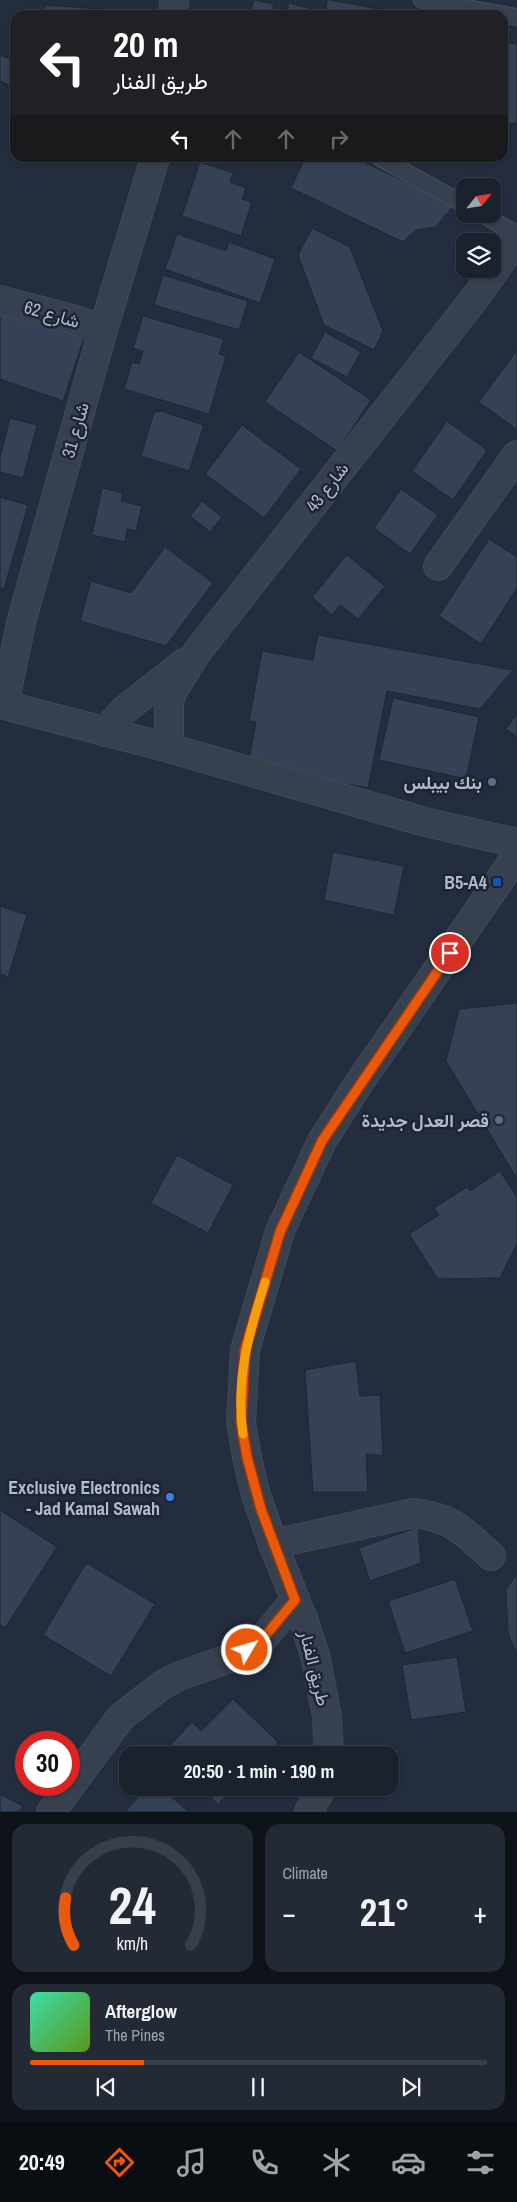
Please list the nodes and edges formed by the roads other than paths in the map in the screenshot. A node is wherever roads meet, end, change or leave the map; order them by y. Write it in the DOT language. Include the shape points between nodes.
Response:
graph roads {
  1 [pos="422,0"];
  2 [pos="478,10"];
  3 [pos="154,162"];
  4 [pos="387,162"];
  5 [pos="456,200"];
  6 [pos="497,223"];
  7 [pos="517,234"];
  8 [pos="517,238"];
  9 [pos="0,300"];
  10 [pos="103,330"];
  11 [pos="517,455"];
  12 [pos="438,566"];
  13 [pos="197,652"];
  14 [pos="2,705"];
  15 [pos="104,732"];
  16 [pos="169,748"];
  17 [pos="517,844"];
  18 [pos="517,855"];
  19 [pos="273,1544"];
  20 [pos="491,1556"];
  21 [pos="295,1600"];
  22 [pos="329,1746"];
  23 [pos="317,1796"];
  24 [pos="50,1812"];
  25 [pos="309,1812"];
  1 -- 2 [label="lane"];
  3 -- 10 [label="street, شارع 31"];
  4 -- 5 [label="lane"];
  6 -- 7 [label="lane"];
  8 -- 13 [label="street, شارع 43" via="478,294"];
  9 -- 10 [label="street, شارع 62"];
  10 -- 14 [label="street, شارع 31" via="22,618"];
  11 -- 12 [label="street"];
  13 -- 15 [label="street" via="123,711"];
  13 -- 16 [label="street, شارع 43" via="169,702"];
  14 -- 15 [label="street"];
  15 -- 16 [label="street"];
  16 -- 17 [label="street" via="424,822"];
  18 -- 19 [label="street, طريق الفنار" via="322,1141 280,1232 245,1350 241,1422 255,1492"];
  19 -- 20 [label="street" via="414,1512 433,1515 456,1525"];
  19 -- 21 [label="street, طريق الفنار"];
  21 -- 22 [label="street, طريق الفنار" via="321,1682"];
  21 -- 24 [label="street" via="261,1641 230,1658 177,1677 121,1717"];
  23 -- 25 [label="street"];
}
